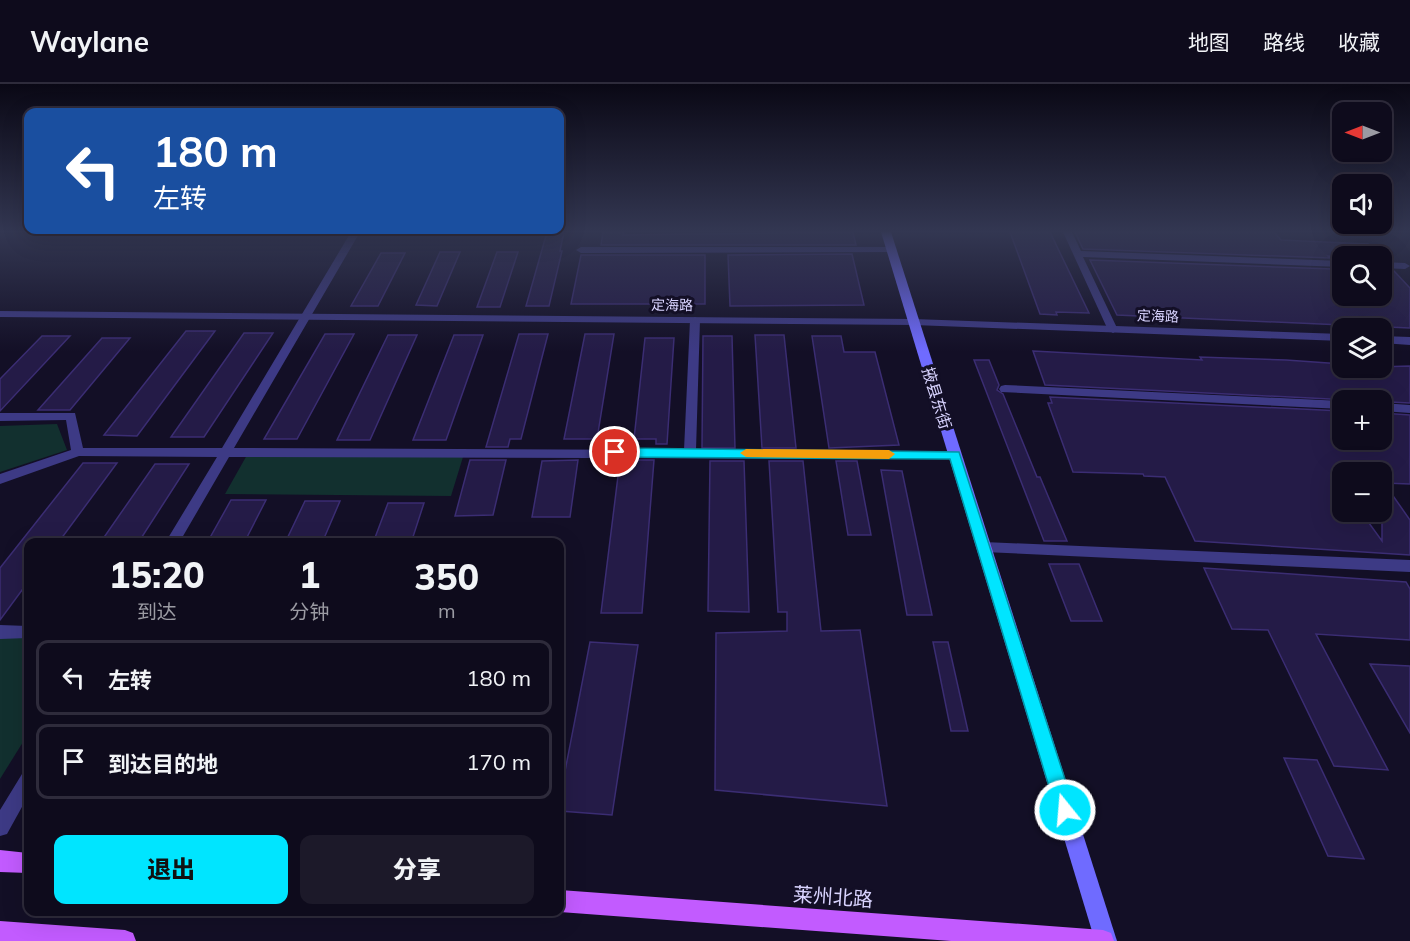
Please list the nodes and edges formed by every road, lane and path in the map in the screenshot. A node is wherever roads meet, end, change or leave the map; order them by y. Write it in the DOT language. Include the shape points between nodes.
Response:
graph roads {
  1 [pos="333,272"];
  2 [pos="898,272"];
  3 [pos="1086,272"];
  4 [pos="0,314"];
  5 [pos="307,316"];
  6 [pos="695,320"];
  7 [pos="914,322"];
  8 [pos="1113,330"];
  9 [pos="1332,338"];
  10 [pos="1392,340"];
  11 [pos="1410,341"];
  12 [pos="1005,389"];
  13 [pos="1332,405"];
  14 [pos="1392,408"];
  15 [pos="1410,409"];
  16 [pos="0,417"];
  17 [pos="78,452"];
  18 [pos="226,453"];
  19 [pos="690,453"];
  20 [pos="955,455"];
  21 [pos="0,479"];
  22 [pos="175,538"];
  23 [pos="984,548"];
  24 [pos="1410,566"];
  25 [pos="0,632"];
  26 [pos="24,632"];
  27 [pos="24,787"];
  28 [pos="0,827"];
  29 [pos="0,861"];
  30 [pos="24,863"];
  31 [pos="564,901"];
  32 [pos="0,932"];
  33 [pos="125,941"];
  34 [pos="1105,941"];
  1 -- 5 [label="street"];
  2 -- 7 [label="main road, 掖县东街"];
  3 -- 8 [label="street"];
  4 -- 5 [label="street, 定海路"];
  5 -- 6 [label="street, 定海路"];
  5 -- 18 [label="street"];
  6 -- 7 [label="street, 定海路"];
  6 -- 19 [label="street"];
  7 -- 8 [label="street, 定海路"];
  7 -- 20 [label="main road, 掖县东街"];
  8 -- 9 [label="street, 定海路"];
  10 -- 11 [label="street"];
  12 -- 13 [label="street"];
  14 -- 15 [label="street"];
  16 -- 17 [label="street" via="71,416"];
  17 -- 18 [label="street"];
  17 -- 21 [label="street"];
  18 -- 19 [label="street"];
  18 -- 22 [label="street"];
  19 -- 20 [label="street"];
  20 -- 23 [label="main road, 掖县东街"];
  23 -- 24 [label="street"];
  23 -- 34 [label="main road, 掖县东街"];
  25 -- 26 [label="street"];
  27 -- 28 [label="street"];
  29 -- 30 [label="main road"];
  31 -- 34 [label="main road, 莱州北路"];
  32 -- 33 [label="main road"];
}
